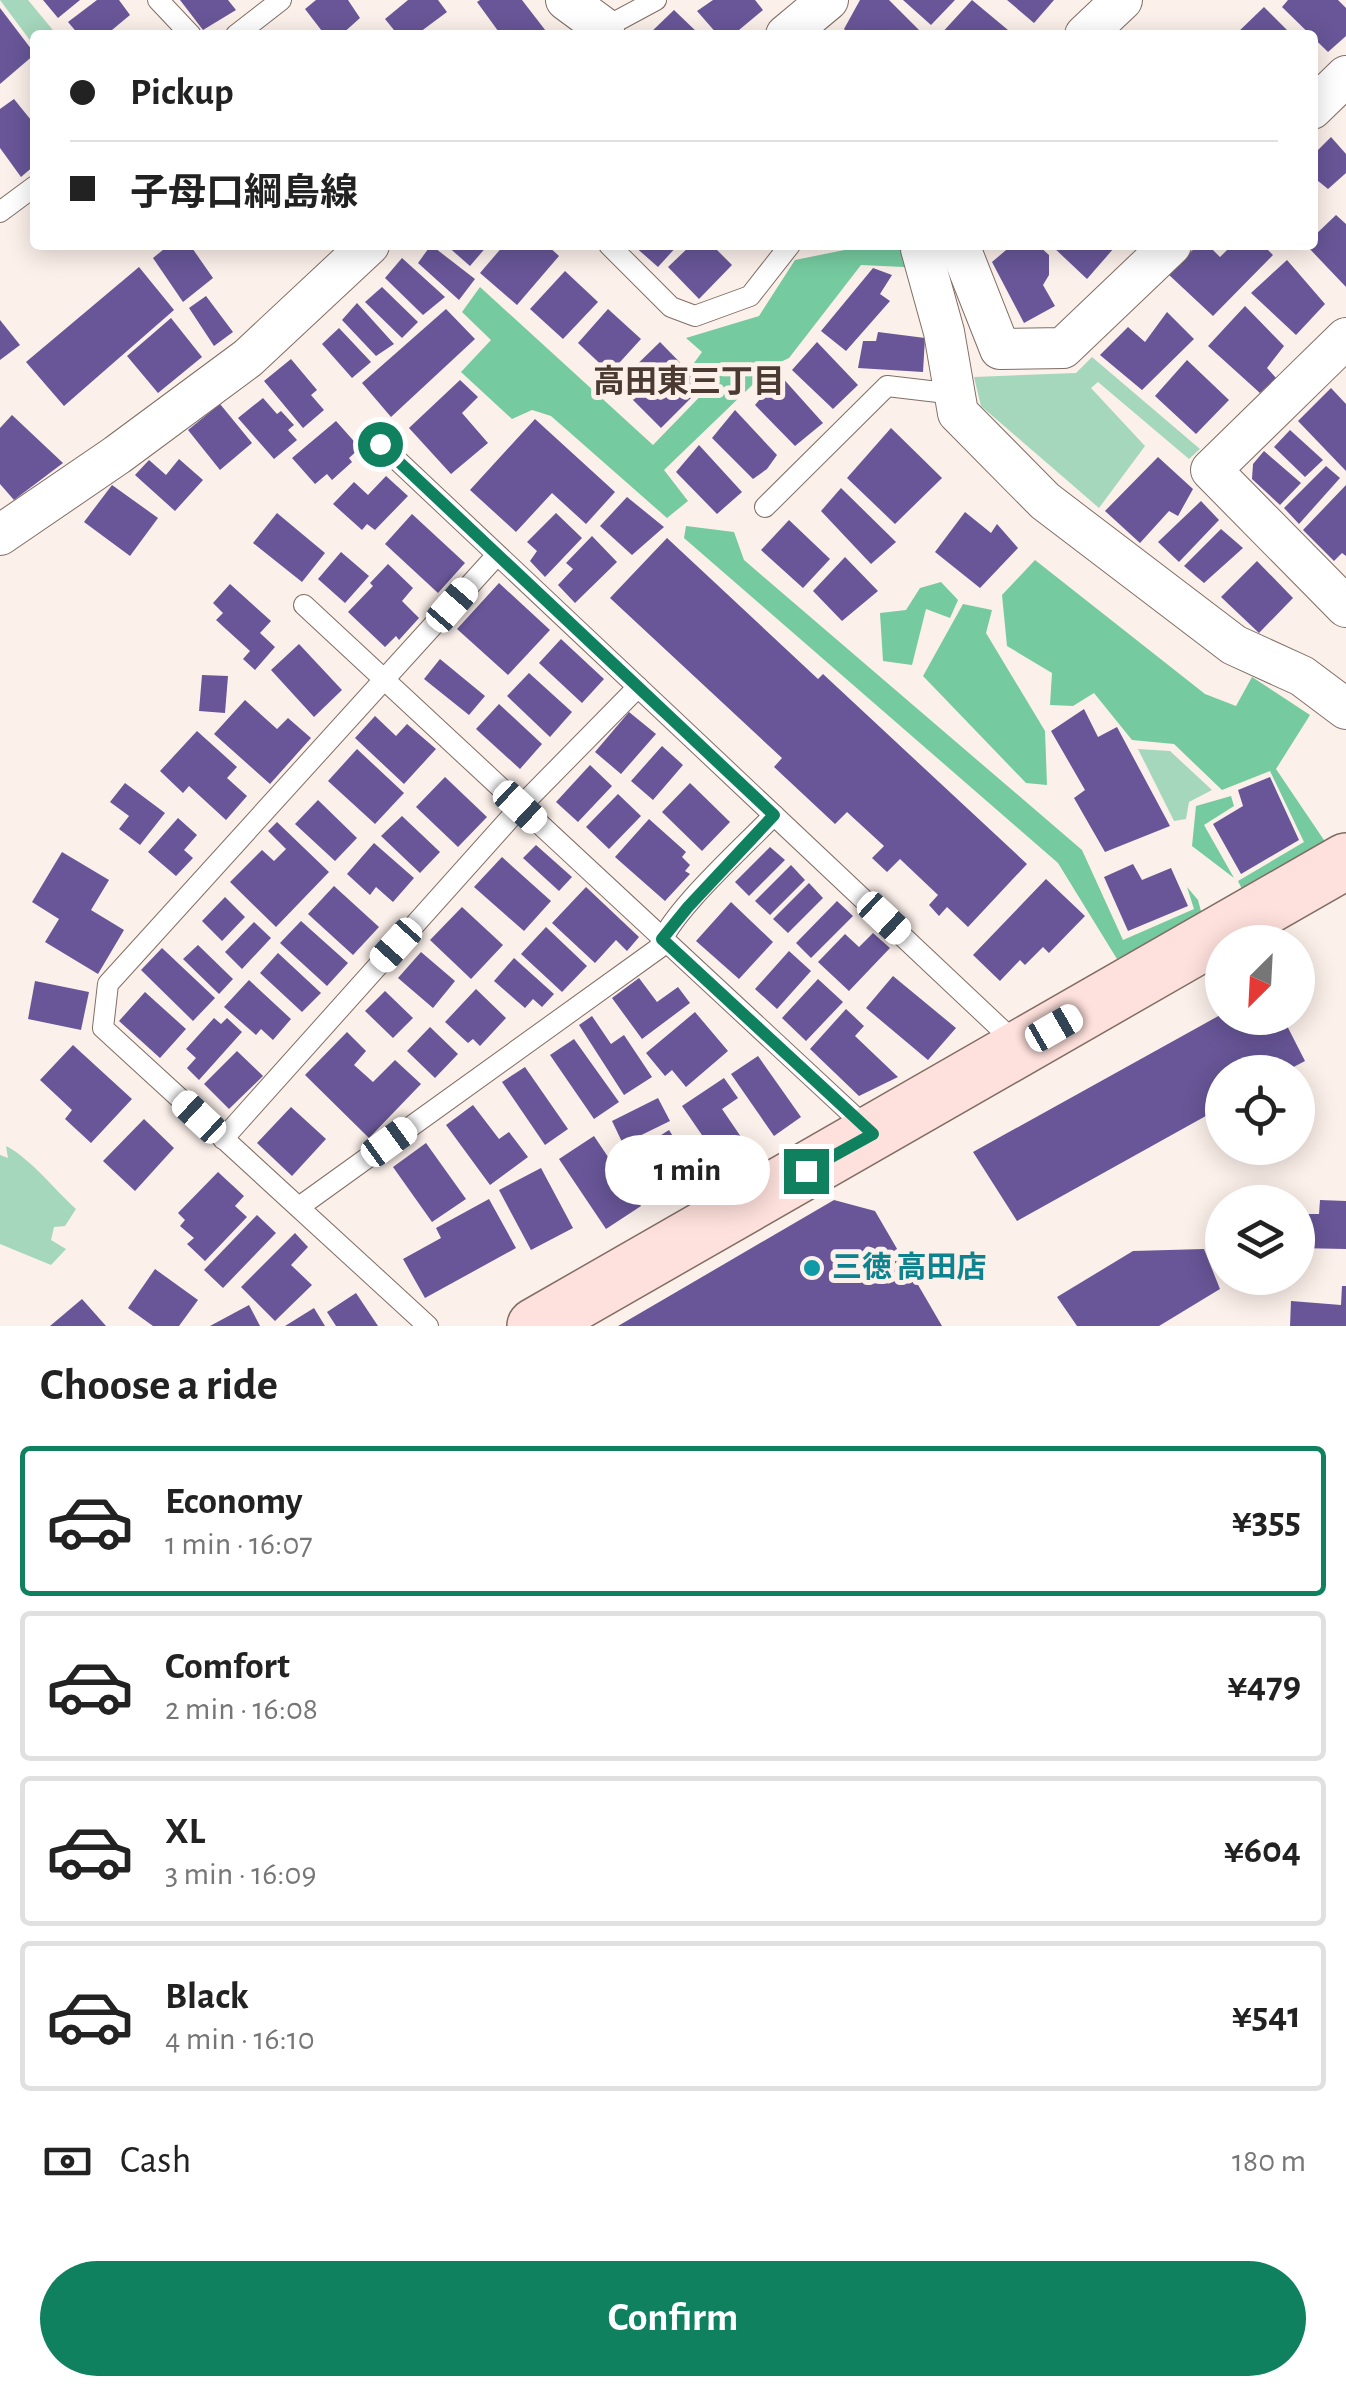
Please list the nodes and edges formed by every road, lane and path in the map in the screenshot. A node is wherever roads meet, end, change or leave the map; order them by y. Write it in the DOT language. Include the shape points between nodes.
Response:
graph roads {
  1 [pos="158,0"];
  2 [pos="282,0"];
  3 [pos="566,0"];
  4 [pos="656,0"];
  5 [pos="828,0"];
  6 [pos="1122,0"];
  7 [pos="185,30"];
  8 [pos="243,30"];
  9 [pos="598,30"];
  10 [pos="604,30"];
  11 [pos="792,30"];
  12 [pos="1089,30"];
  13 [pos="1346,76"];
  14 [pos="1318,102"];
  15 [pos="30,190"];
  16 [pos="0,212"];
  17 [pos="364,250"];
  18 [pos="614,250"];
  19 [pos="786,250"];
  20 [pos="940,250"];
  21 [pos="942,250"];
  22 [pos="1166,250"];
  23 [pos="1346,338"];
  24 [pos="955,394"];
  25 [pos="380,444"];
  26 [pos="765,507"];
  27 [pos="0,535"];
  28 [pos="497,555"];
  29 [pos="304,605"];
  30 [pos="1346,606"];
  31 [pos="385,681"];
  32 [pos="638,687"];
  33 [pos="1346,709"];
  34 [pos="520,807"];
  35 [pos="774,815"];
  36 [pos="1346,861"];
  37 [pos="662,939"];
  38 [pos="1021,1047"];
  39 [pos="873,1134"];
  40 [pos="222,1139"];
  41 [pos="298,1207"];
  42 [pos="428,1326"];
  43 [pos="536,1326"];
  1 -- 7 [label="lane"];
  2 -- 8 [label="lane"];
  3 -- 9 [label="street"];
  4 -- 10 [label="lane"];
  5 -- 11 [label="street"];
  6 -- 12 [label="street"];
  13 -- 14 [label="street"];
  15 -- 16 [label="lane"];
  17 -- 27 [label="street" via="248,358"];
  18 -- 19 [label="lane" via="671,307 695,316 750,296"];
  20 -- 24 [label="street"];
  21 -- 22 [label="street" via="1000,349 1063,348"];
  23 -- 30 [label="street" via="1210,470"];
  24 -- 26 [label="lane" via="887,386"];
  24 -- 33 [label="street" via="958,413 1045,501 1234,645 1302,676"];
  25 -- 28 [label="lane"];
  28 -- 31 [label="lane"];
  28 -- 32 [label="lane"];
  29 -- 31 [label="lane"];
  31 -- 34 [label="lane"];
  31 -- 40 [label="lane" via="108,984 103,1028"];
  32 -- 34 [label="lane"];
  32 -- 35 [label="lane"];
  34 -- 37 [label="lane"];
  34 -- 40 [label="lane"];
  35 -- 37 [label="lane"];
  35 -- 38 [label="lane"];
  36 -- 38 [label="main road"];
  37 -- 39 [label="lane"];
  37 -- 41 [label="lane" via="659,948"];
  38 -- 39 [label="main road"];
  39 -- 43 [label="main road"];
  40 -- 41 [label="lane"];
  41 -- 42 [label="lane"];
}
